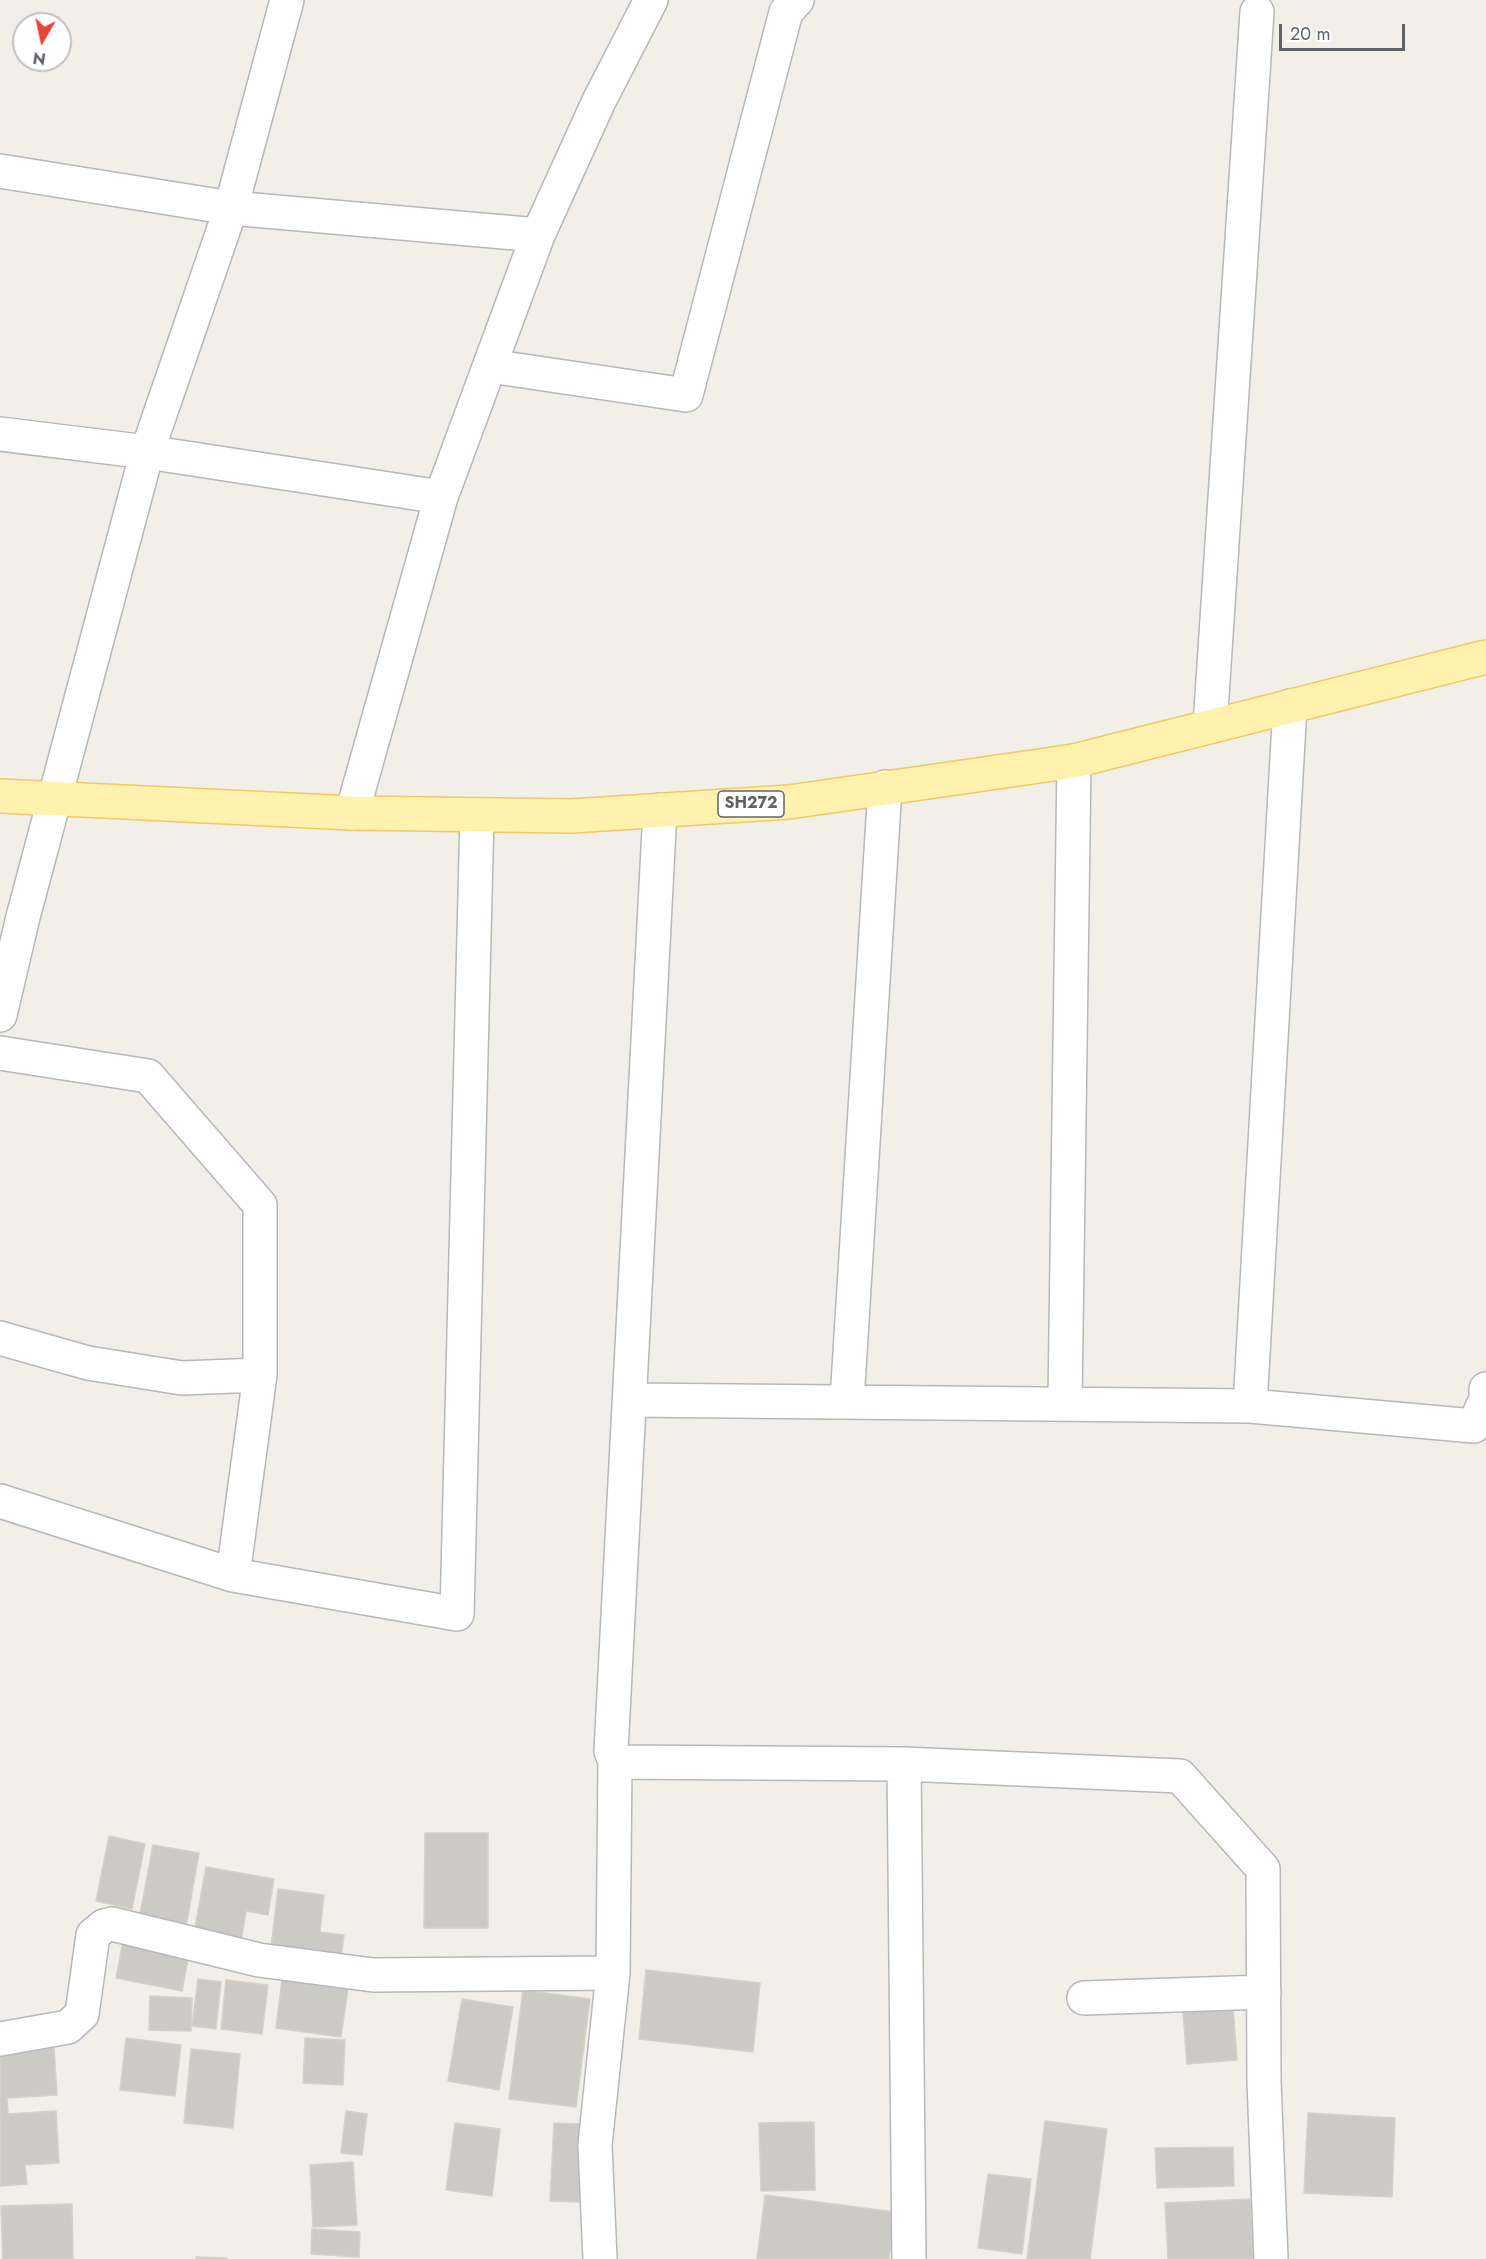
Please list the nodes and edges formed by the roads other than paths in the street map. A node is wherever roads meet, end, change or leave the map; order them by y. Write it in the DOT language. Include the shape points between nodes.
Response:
graph roads {
  1 [pos="287,0"];
  2 [pos="651,0"];
  3 [pos="797,0"];
  4 [pos="1257,12"];
  5 [pos="0,171"];
  6 [pos="231,208"];
  7 [pos="538,235"];
  8 [pos="490,366"];
  9 [pos="0,434"];
  10 [pos="147,452"];
  11 [pos="441,497"];
  12 [pos="1486,657"];
  13 [pos="1290,706"];
  14 [pos="1210,726"];
  15 [pos="1074,760"];
  16 [pos="885,788"];
  17 [pos="0,796"];
  18 [pos="56,799"];
  19 [pos="660,810"];
  20 [pos="352,813"];
  21 [pos="477,815"];
  22 [pos="0,1015"];
  23 [pos="0,1053"];
  24 [pos="0,1338"];
  25 [pos="260,1375"];
  26 [pos="1486,1389"];
  27 [pos="630,1400"];
  28 [pos="847,1401"];
  29 [pos="1065,1402"];
  30 [pos="1250,1406"];
  31 [pos="1480,1429"];
  32 [pos="0,1501"];
  33 [pos="233,1575"];
  34 [pos="615,1762"];
  35 [pos="904,1764"];
  36 [pos="613,1973"];
  37 [pos="1264,1992"];
  38 [pos="1084,1998"];
  39 [pos="0,2040"];
  40 [pos="600,2259"];
  41 [pos="909,2259"];
  42 [pos="1271,2259"];
  1 -- 6 [label="street"];
  2 -- 7 [label="street" via="599,101"];
  3 -- 8 [label="street" via="786,12 686,395"];
  4 -- 14 [label="street"];
  5 -- 6 [label="street"];
  6 -- 7 [label="street"];
  6 -- 10 [label="street"];
  7 -- 8 [label="street"];
  8 -- 11 [label="street"];
  9 -- 10 [label="street"];
  10 -- 11 [label="street"];
  10 -- 18 [label="street"];
  11 -- 20 [label="street"];
  12 -- 13 [label="main road, SH272"];
  13 -- 14 [label="main road, SH272"];
  13 -- 30 [label="street"];
  14 -- 15 [label="main road, SH272"];
  15 -- 16 [label="main road, SH272"];
  15 -- 29 [label="street"];
  16 -- 19 [label="main road, SH272" via="789,802"];
  16 -- 28 [label="street"];
  17 -- 18 [label="main road, SH272"];
  18 -- 20 [label="main road, SH272"];
  18 -- 22 [label="street" via="22,917"];
  19 -- 21 [label="main road, SH272" via="572,816"];
  19 -- 27 [label="street"];
  20 -- 21 [label="main road, SH272"];
  21 -- 33 [label="street" via="457,1614"];
  23 -- 25 [label="street" via="148,1076 260,1205"];
  24 -- 25 [label="street" via="88,1363 182,1378"];
  25 -- 33 [label="street"];
  26 -- 31 [label="street"];
  27 -- 28 [label="street"];
  27 -- 34 [label="street" via="611,1751"];
  28 -- 29 [label="street"];
  29 -- 30 [label="street"];
  30 -- 31 [label="street"];
  32 -- 33 [label="street"];
  34 -- 35 [label="street"];
  34 -- 36 [label="street"];
  35 -- 37 [label="street" via="1180,1776 1263,1869"];
  35 -- 41 [label="street"];
  36 -- 39 [label="street" via="373,1975 259,1960 112,1924 93,1935 82,2014 68,2028"];
  36 -- 40 [label="street" via="595,2145"];
  37 -- 38 [label="street"];
  37 -- 42 [label="street"];
}
